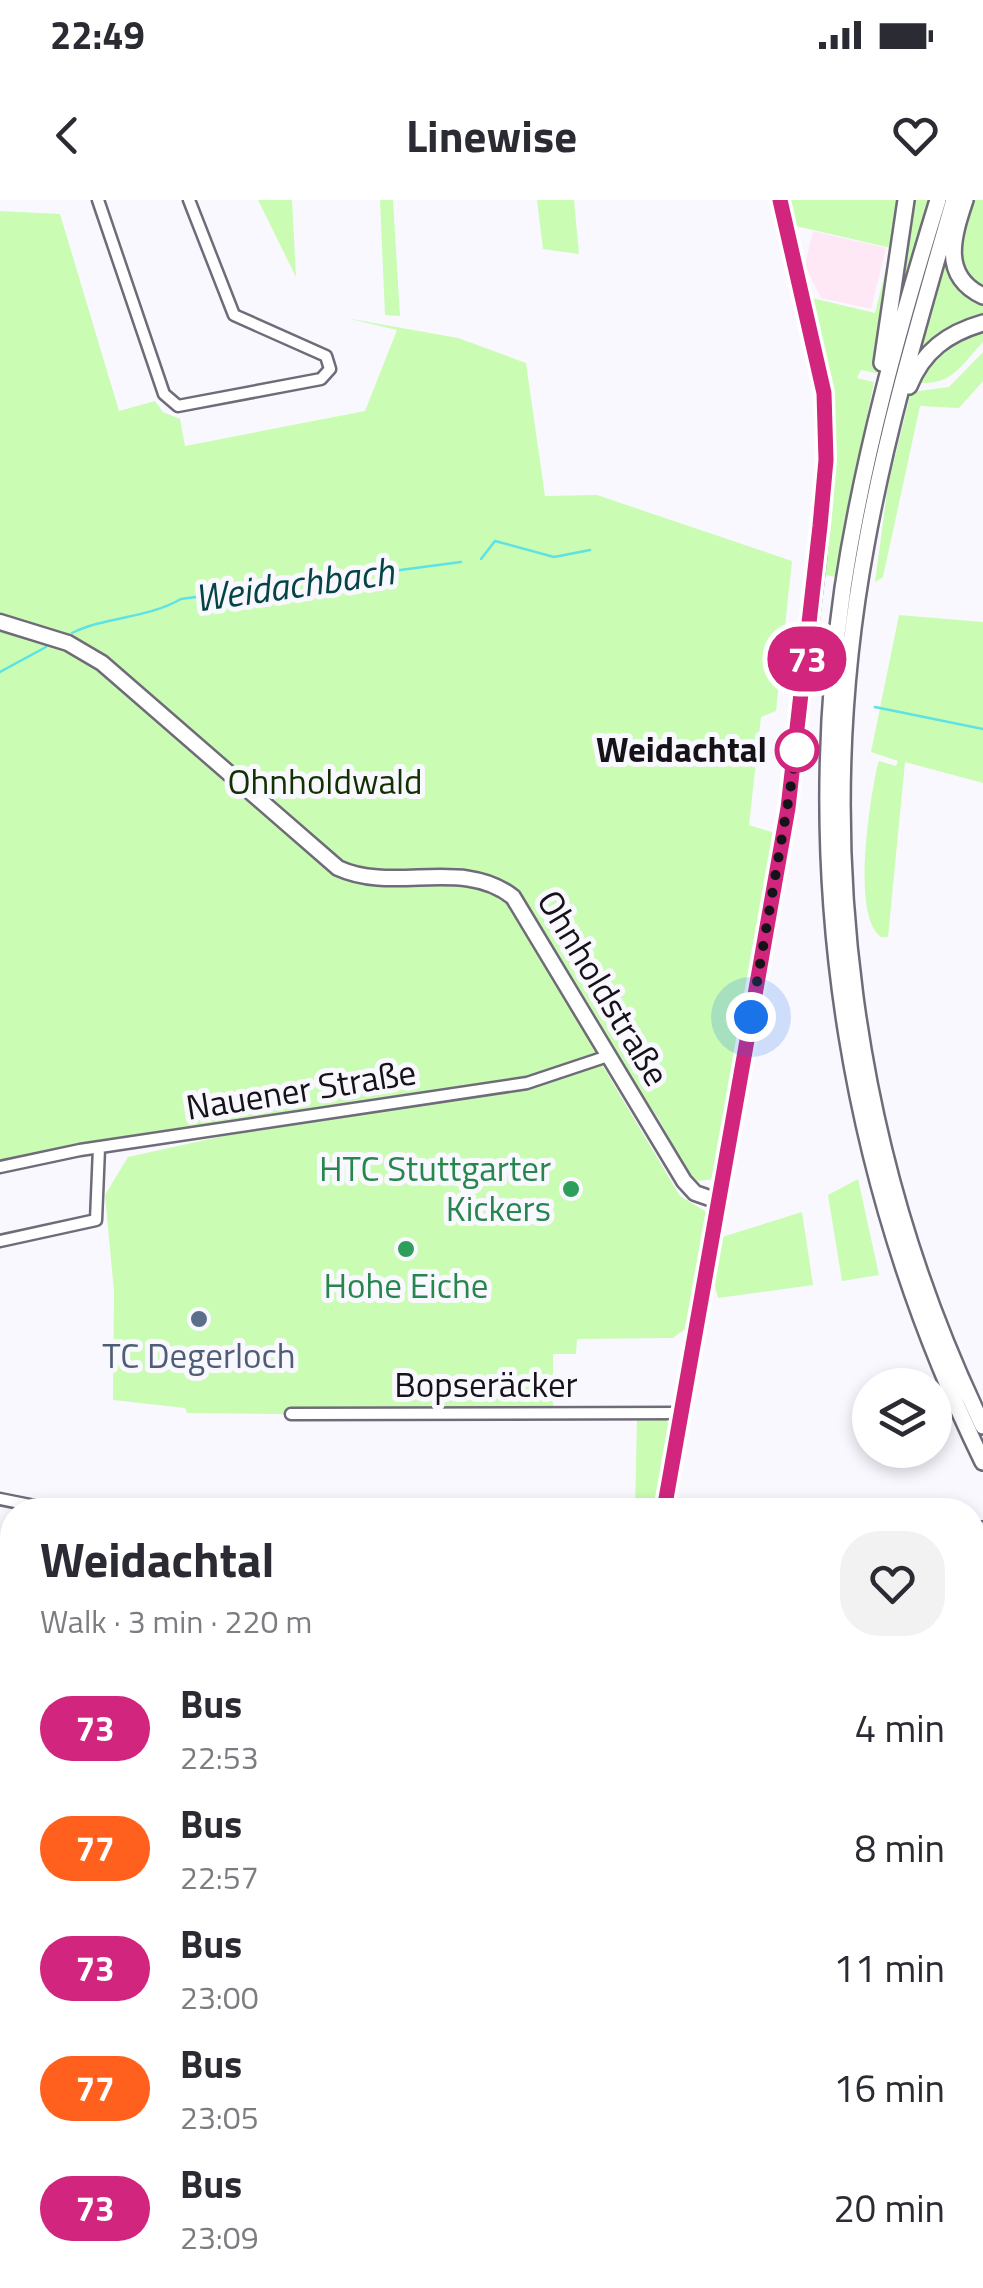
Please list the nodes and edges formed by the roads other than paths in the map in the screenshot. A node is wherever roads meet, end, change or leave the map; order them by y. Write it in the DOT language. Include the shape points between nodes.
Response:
graph roads {
  1 [pos="98,200"];
  2 [pos="189,200"];
  3 [pos="780,200"];
  4 [pos="906,200"];
  5 [pos="938,200"];
  6 [pos="954,200"];
  7 [pos="965,200"];
  8 [pos="983,296"];
  9 [pos="983,323"];
  10 [pos="890,396"];
  11 [pos="0,622"];
  12 [pos="836,756"];
  13 [pos="608,1056"];
  14 [pos="103,1147"];
  15 [pos="0,1167"];
  16 [pos="718,1201"];
  17 [pos="0,1241"];
  18 [pos="681,1413"];
  19 [pos="291,1414"];
  20 [pos="983,1426"];
  21 [pos="983,1462"];
  22 [pos="666,1498"];
  1 -- 2 [label="street" via="164,394 178,406 320,380 330,369 326,356 234,316"];
  3 -- 16 [label="main road" via="824,393 826,460 800,729"];
  4 -- 10 [label="highway" via="880,376"];
  5 -- 10 [label="highway"];
  6 -- 10 [label="highway"];
  7 -- 8 [label="highway" via="952,258 962,280"];
  9 -- 10 [label="highway" via="940,342"];
  10 -- 12 [label="highway"];
  11 -- 13 [label="main road, Ohnholdstraße" via="68,643 102,664 338,868 377,878 473,879 504,890 530,918"];
  12 -- 20 [label="highway" via="846,916 868,1079 911,1248"];
  12 -- 21 [label="highway" via="832,930 854,1082 896,1250"];
  13 -- 14 [label="street, Nauener Straße" via="527,1083"];
  13 -- 16 [label="main road, Ohnholdstraße" via="684,1181"];
  14 -- 15 [label="street, Nauener Straße"];
  14 -- 17 [label="street" via="96,1220"];
  16 -- 18 [label="main road"];
  18 -- 19 [label="street, Bopseräcker"];
  18 -- 22 [label="main road"];
}
